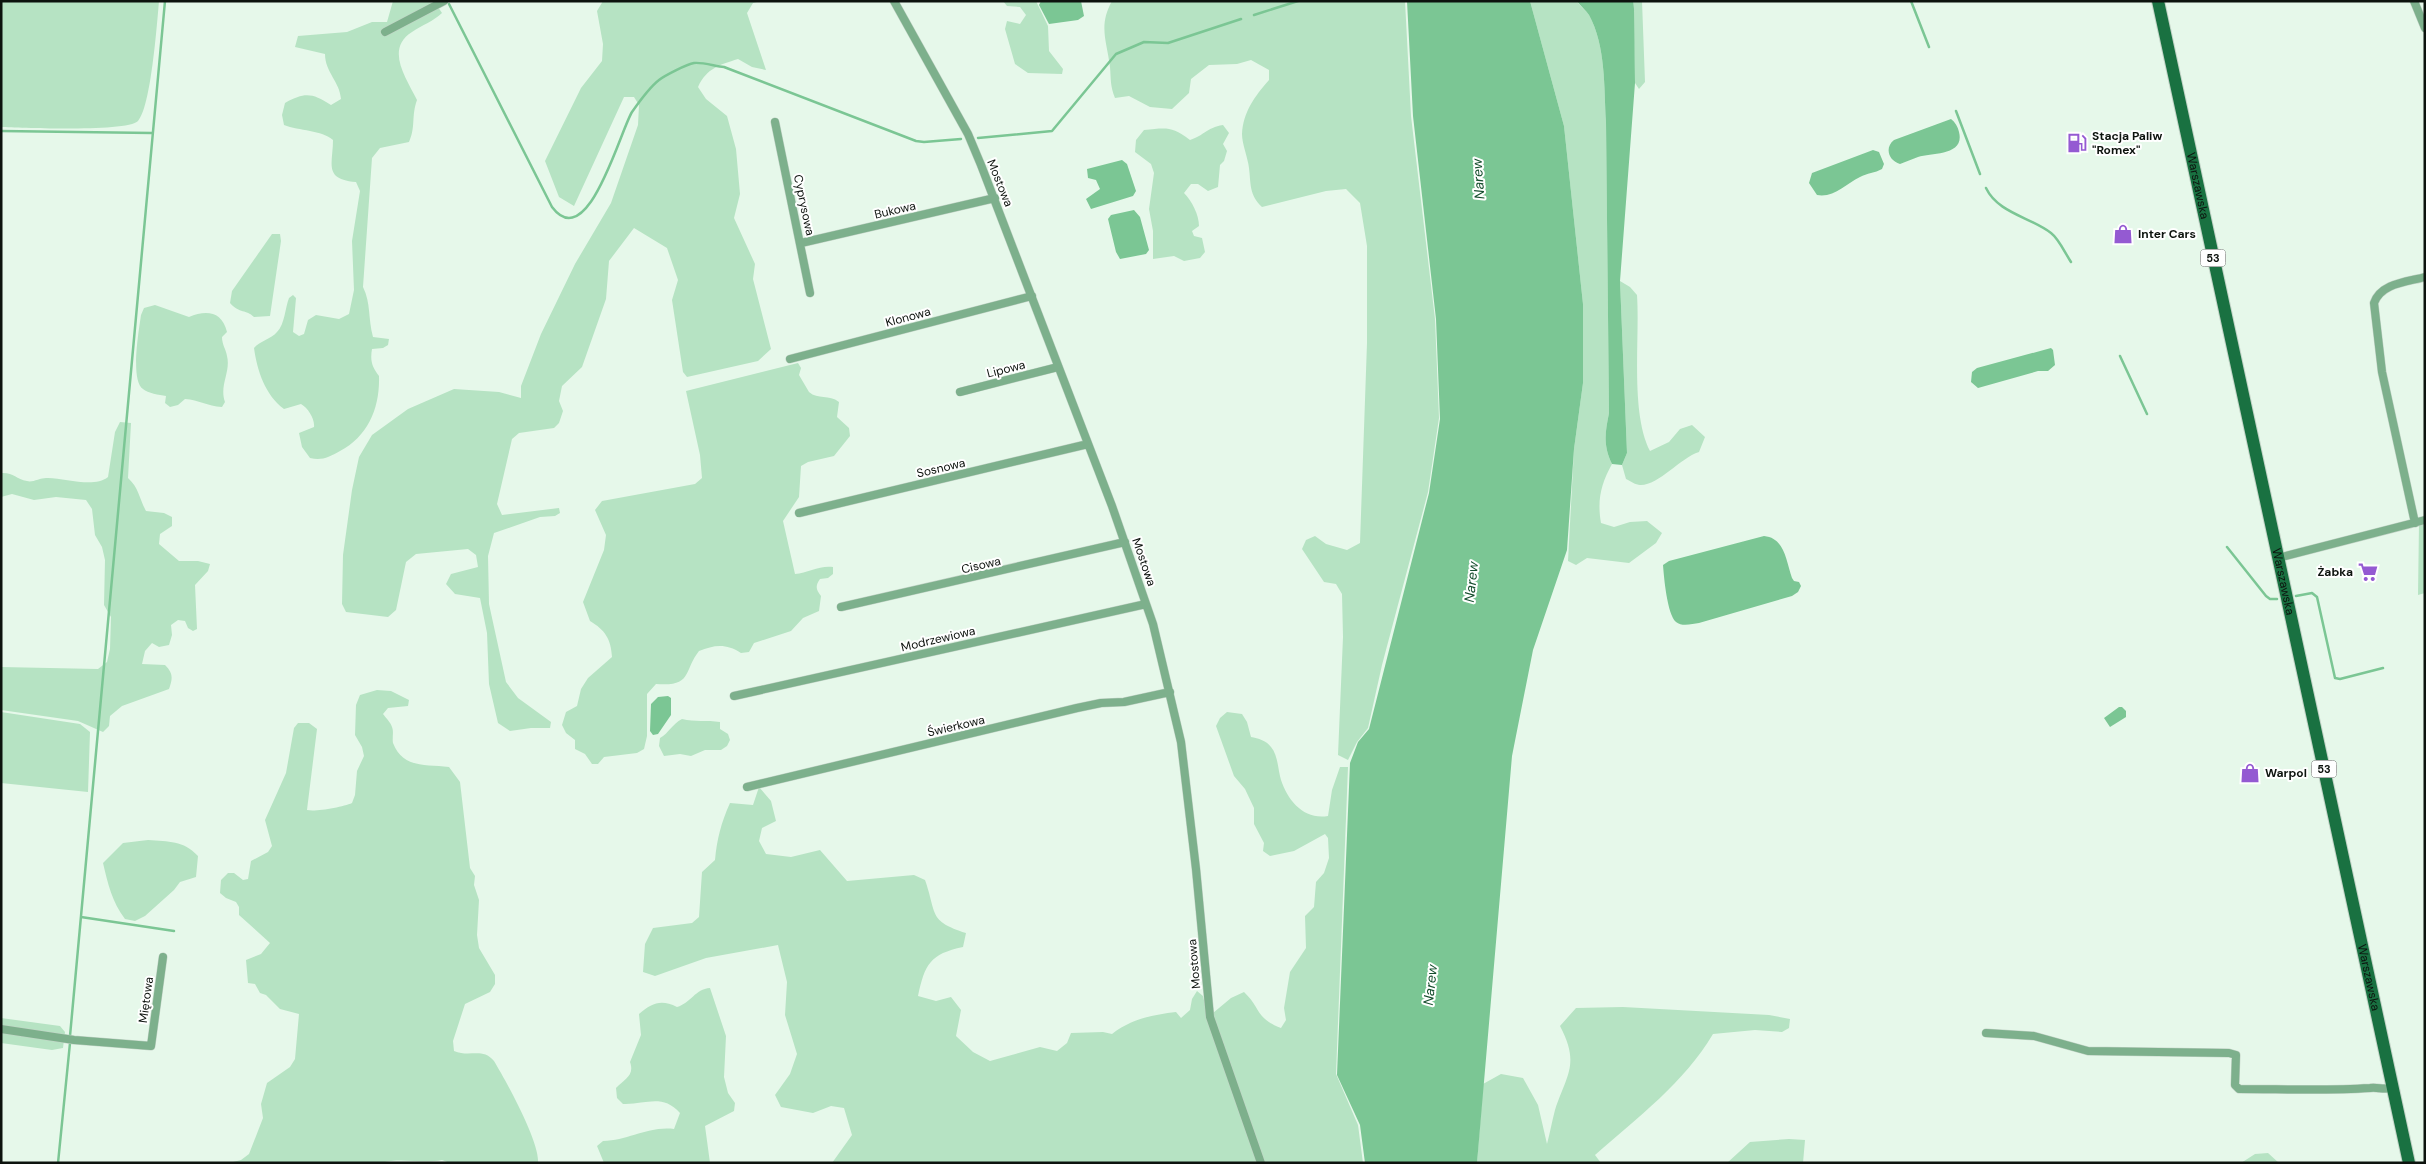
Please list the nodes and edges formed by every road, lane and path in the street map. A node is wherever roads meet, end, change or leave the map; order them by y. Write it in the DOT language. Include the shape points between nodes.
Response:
graph roads {
  1 [pos="444,1"];
  2 [pos="894,1"];
  3 [pos="2158,1"];
  4 [pos="2414,1"];
  5 [pos="2425,28"];
  6 [pos="385,32"];
  7 [pos="775,122"];
  8 [pos="995,198"];
  9 [pos="801,243"];
  10 [pos="2425,277"];
  11 [pos="810,292"];
  12 [pos="1032,296"];
  13 [pos="790,359"];
  14 [pos="1058,367"];
  15 [pos="960,392"];
  16 [pos="1088,444"];
  17 [pos="799,513"];
  18 [pos="2425,520"];
  19 [pos="2415,523"];
  20 [pos="1125,542"];
  21 [pos="2278,558"];
  22 [pos="1146,604"];
  23 [pos="841,607"];
  24 [pos="1170,692"];
  25 [pos="734,696"];
  26 [pos="747,787"];
  27 [pos="163,957"];
  28 [pos="1,1029"];
  29 [pos="1986,1033"];
  30 [pos="2392,1088"];
  31 [pos="1260,1163"];
  32 [pos="2409,1163"];
  1 -- 6 [label="street"];
  2 -- 8 [label="street, Mostowa" via="968,134"];
  3 -- 21 [label="main road, Warszawska / 53"];
  4 -- 5 [label="street"];
  7 -- 9 [label="street, Cyprysowa"];
  8 -- 9 [label="street, Bukowa"];
  8 -- 12 [label="street, Mostowa"];
  9 -- 11 [label="street, Cyprysowa"];
  10 -- 19 [label="street" via="2387,288 2374,303 2382,372"];
  12 -- 13 [label="street, Klonowa"];
  12 -- 14 [label="street, Mostowa"];
  14 -- 15 [label="street, Lipowa"];
  14 -- 16 [label="street, Mostowa"];
  16 -- 17 [label="street, Sosnowa"];
  16 -- 20 [label="street, Mostowa"];
  18 -- 19 [label="street"];
  19 -- 21 [label="street"];
  20 -- 22 [label="street, Mostowa"];
  20 -- 23 [label="street, Cisowa"];
  21 -- 30 [label="main road, Warszawska / 53"];
  22 -- 24 [label="street, Mostowa"];
  22 -- 25 [label="street, Modrzewiowa"];
  24 -- 26 [label="street, Świerkowa" via="1077,708"];
  24 -- 31 [label="street, Mostowa" via="1186,782 1210,1017"];
  27 -- 28 [label="street, Miętowa" via="150,1046 74,1040"];
  29 -- 30 [label="street" via="2034,1036 2088,1052 2229,1053 2236,1055 2235,1085 2238,1089 2334,1091"];
  30 -- 32 [label="main road, Warszawska / 53"];
}
